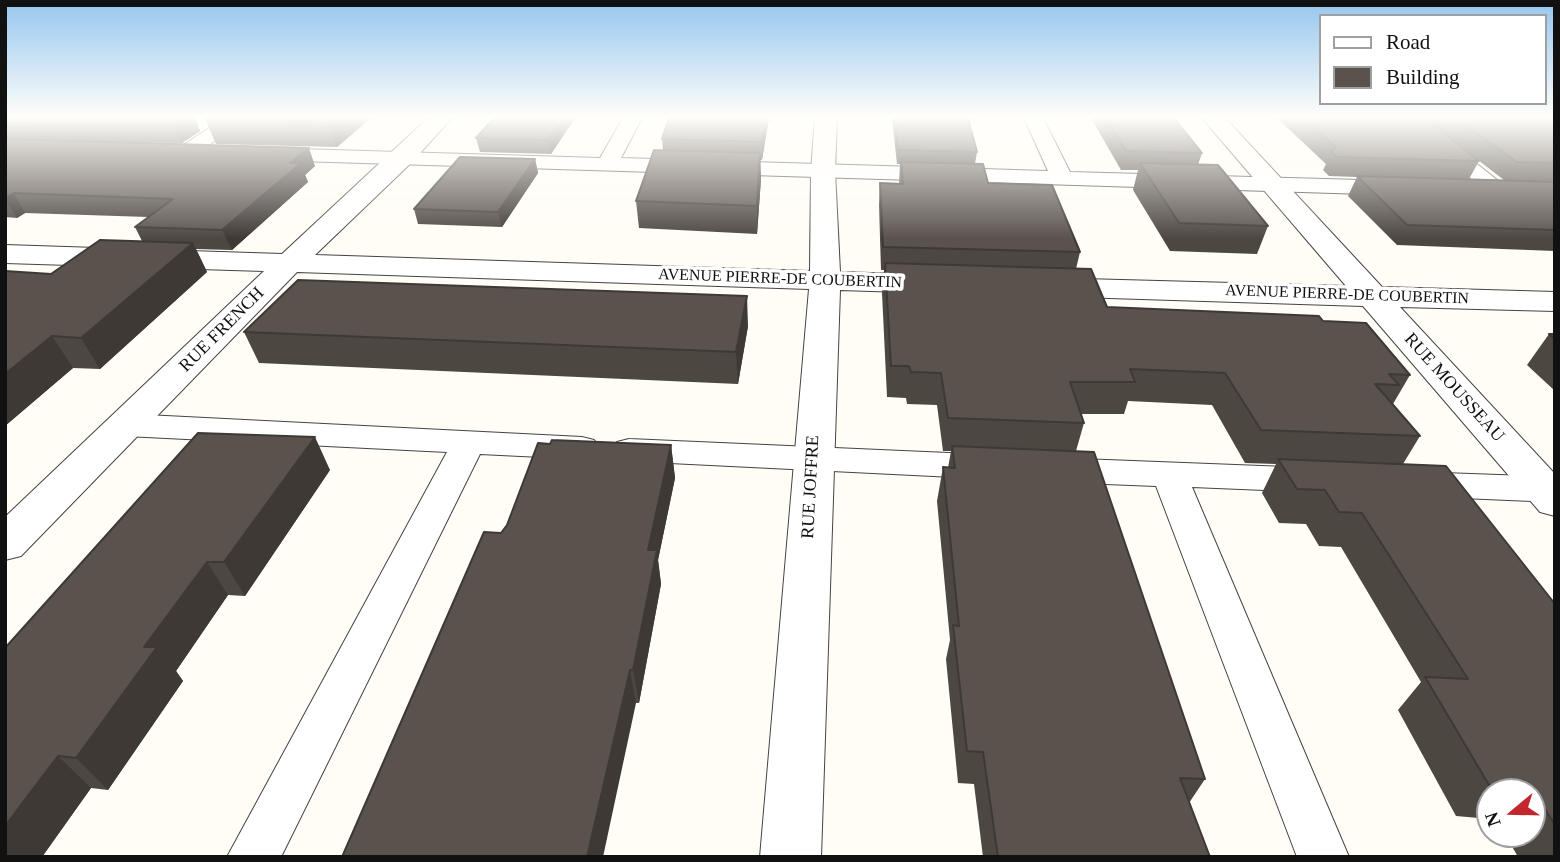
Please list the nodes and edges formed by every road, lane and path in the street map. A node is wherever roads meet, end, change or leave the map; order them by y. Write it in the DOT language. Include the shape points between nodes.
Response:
graph roads {
  1 [pos="402,158"];
  2 [pos="410,158"];
  3 [pos="610,158"];
  4 [pos="824,158"];
  5 [pos="1052,158"];
  6 [pos="1248,158"];
  7 [pos="1458,158"];
  8 [pos="607,164"];
  9 [pos="823,171"];
  10 [pos="1062,178"];
  11 [pos="1270,184"];
  12 [pos="1419,188"];
  13 [pos="1460,189"];
  14 [pos="1500,191"];
  15 [pos="1528,191"];
  16 [pos="5,254"];
  17 [pos="292,261"];
  18 [pos="825,281"];
  19 [pos="962,285"];
  20 [pos="1016,286"];
  21 [pos="1372,295"];
  22 [pos="1555,302"];
  23 [pos="126,425"];
  24 [pos="468,442"];
  25 [pos="813,460"];
  26 [pos="1169,474"];
  27 [pos="1551,494"];
  28 [pos="5,544"];
  29 [pos="253,857"];
  30 [pos="790,857"];
  31 [pos="1323,857"];
  1 -- 17 [label="street, RUE FRENCH"];
  2 -- 8 [label="lane"];
  3 -- 8 [label="lane"];
  4 -- 9 [label="street, RUE JOFFRE"];
  5 -- 10 [label="lane"];
  6 -- 11 [label="street, RUE MOUSSEAU"];
  7 -- 14 [label="lane"];
  8 -- 9 [label="lane"];
  9 -- 10 [label="lane"];
  9 -- 18 [label="street, RUE JOFFRE"];
  10 -- 11 [label="lane"];
  11 -- 12 [label="lane"];
  11 -- 21 [label="street, RUE MOUSSEAU"];
  13 -- 14 [label="lane"];
  14 -- 15 [label="lane"];
  16 -- 17 [label="street, AVENUE PIERRE-DE COUBERTIN"];
  17 -- 18 [label="street, AVENUE PIERRE-DE COUBERTIN"];
  17 -- 23 [label="street, RUE FRENCH"];
  18 -- 19 [label="street, AVENUE PIERRE-DE COUBERTIN"];
  18 -- 25 [label="street, RUE JOFFRE"];
  20 -- 21 [label="street, AVENUE PIERRE-DE COUBERTIN"];
  21 -- 22 [label="street, AVENUE PIERRE-DE COUBERTIN"];
  21 -- 27 [label="street, RUE MOUSSEAU"];
  23 -- 24 [label="lane"];
  23 -- 28 [label="street, RUE FRENCH"];
  24 -- 25 [label="lane"];
  24 -- 29 [label="lane"];
  25 -- 26 [label="lane"];
  25 -- 30 [label="street, RUE JOFFRE"];
  26 -- 27 [label="lane"];
  26 -- 31 [label="lane"];
}
